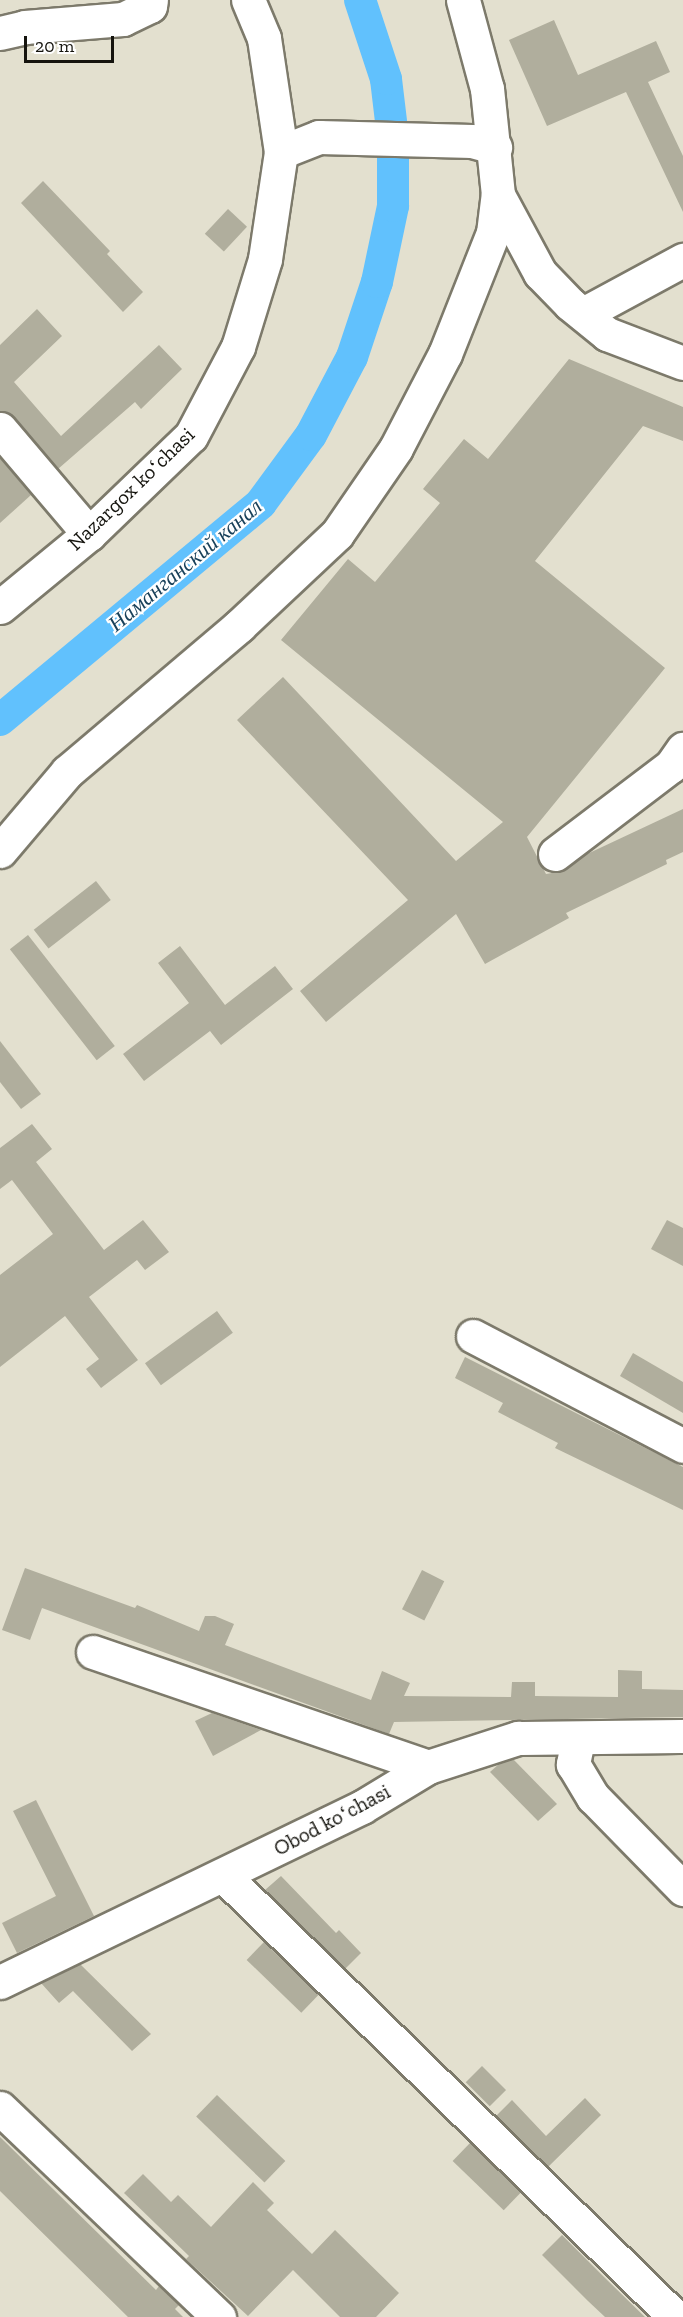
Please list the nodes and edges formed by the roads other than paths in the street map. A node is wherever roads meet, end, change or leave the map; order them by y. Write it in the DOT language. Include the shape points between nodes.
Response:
graph roads {
  1 [pos="151,0"];
  2 [pos="248,0"];
  3 [pos="462,0"];
  4 [pos="0,33"];
  5 [pos="483,144"];
  6 [pos="281,152"];
  7 [pos="498,195"];
  8 [pos="683,260"];
  9 [pos="583,314"];
  10 [pos="683,363"];
  11 [pos="0,429"];
  12 [pos="89,534"];
  13 [pos="0,607"];
  14 [pos="683,749"];
  15 [pos="0,851"];
  16 [pos="555,854"];
  17 [pos="473,1336"];
  18 [pos="683,1446"];
  19 [pos="93,1652"];
  20 [pos="683,1736"];
  21 [pos="578,1740"];
  22 [pos="428,1767"];
  23 [pos="224,1876"];
  24 [pos="683,1889"];
  25 [pos="0,1982"];
  26 [pos="0,2108"];
  27 [pos="219,2317"];
  28 [pos="675,2317"];
  1 -- 4 [label="street" via="150,6 123,19 25,27"];
  2 -- 6 [label="street, Nazargox koʻchasi" via="264,38"];
  3 -- 5 [label="street" via="487,89"];
  5 -- 6 [label="street" via="319,137"];
  5 -- 7 [label="street"];
  6 -- 12 [label="street, Nazargox koʻchasi" via="265,259 238,347 191,436"];
  7 -- 9 [label="street" via="540,273"];
  7 -- 15 [label="street" via="493,233 445,354 396,448 337,534 239,626 67,772"];
  8 -- 9 [label="street"];
  9 -- 10 [label="street" via="607,334"];
  11 -- 12 [label="street"];
  12 -- 13 [label="street, Nazargox koʻchasi"];
  14 -- 16 [label="street" via="671,766"];
  17 -- 18 [label="street"];
  19 -- 22 [label="street"];
  20 -- 21 [label="street, Obod koʻchasi"];
  21 -- 22 [label="street, Obod koʻchasi" via="518,1738"];
  21 -- 24 [label="street" via="573,1764 593,1797"];
  22 -- 23 [label="street, Obod koʻchasi" via="362,1807"];
  23 -- 25 [label="street, Obod koʻchasi"];
  23 -- 28 [label="street"];
  26 -- 27 [label="street"];
}
